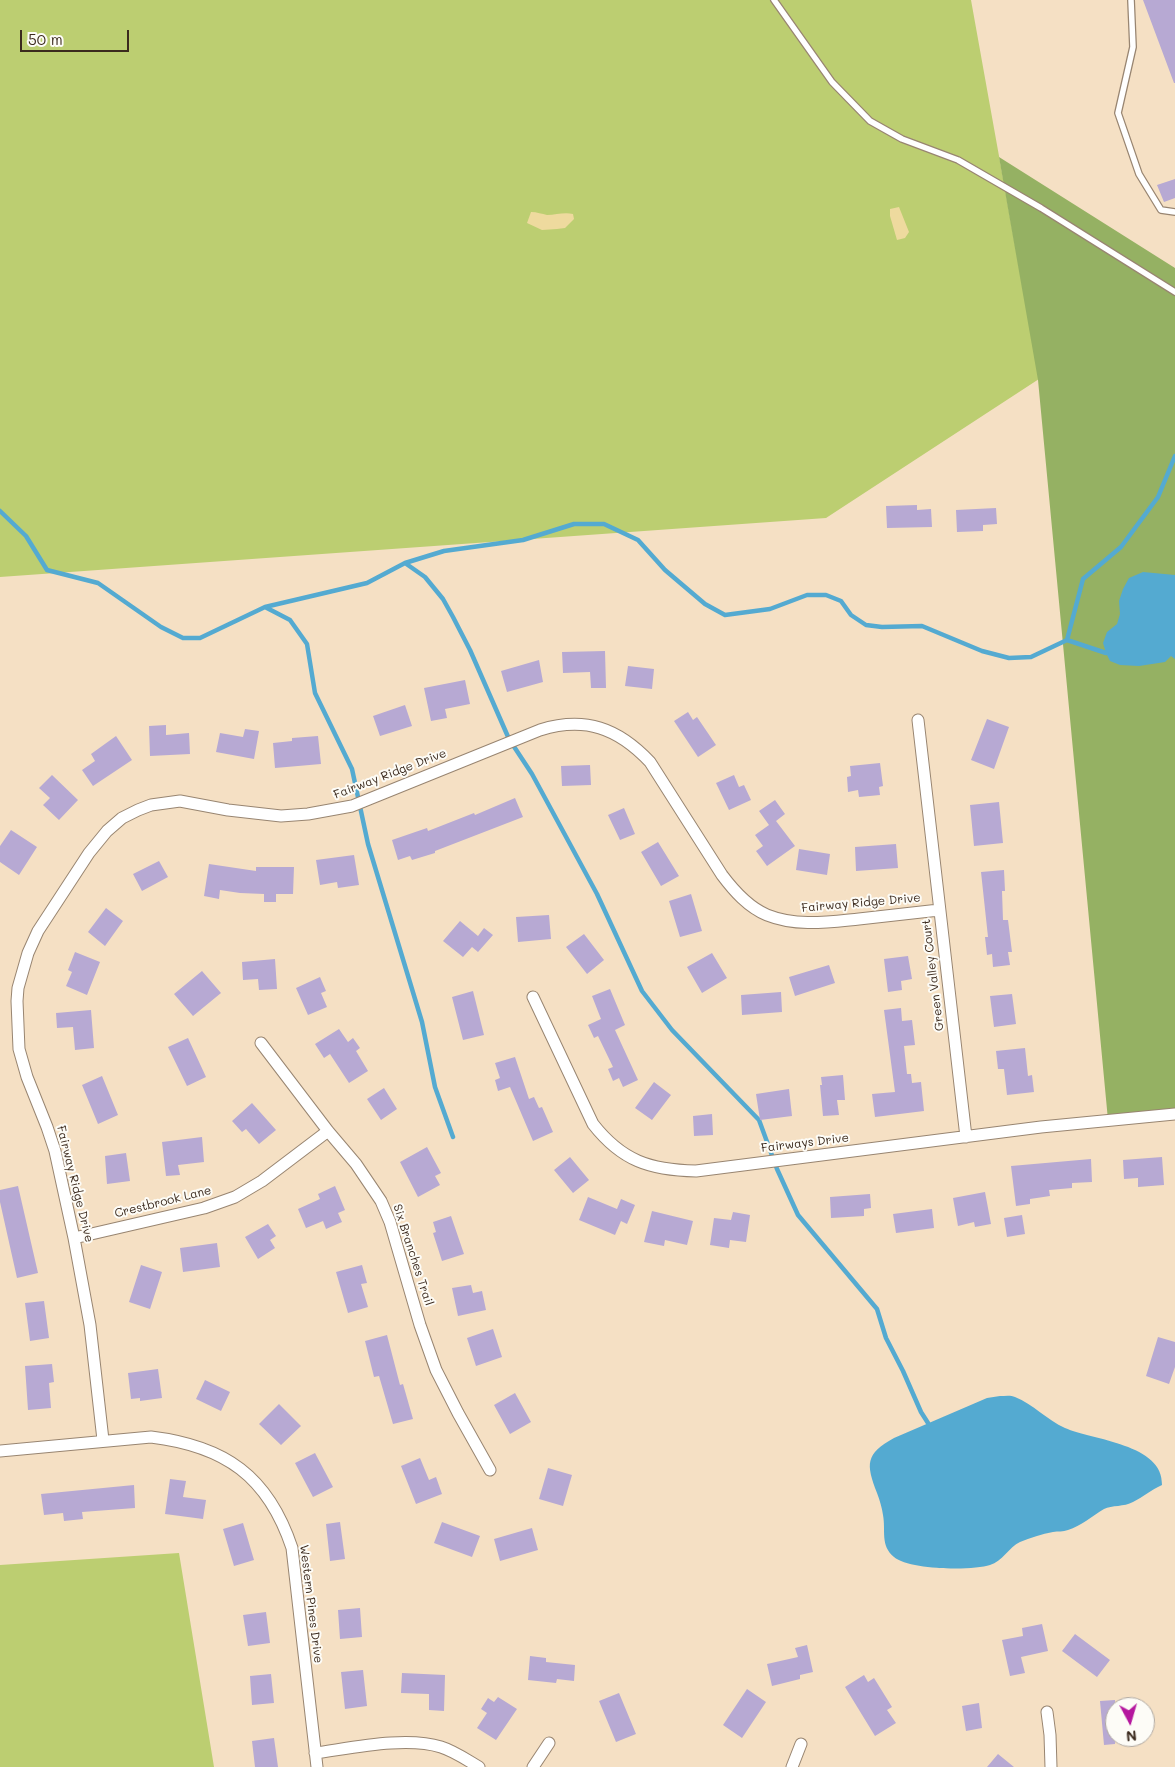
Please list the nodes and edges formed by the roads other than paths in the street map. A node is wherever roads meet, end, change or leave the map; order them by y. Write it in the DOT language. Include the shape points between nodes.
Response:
graph roads {
  1 [pos="774,0"];
  2 [pos="1132,0"];
  3 [pos="1175,212"];
  4 [pos="1175,292"];
  5 [pos="918,720"];
  6 [pos="939,910"];
  7 [pos="533,997"];
  8 [pos="261,1043"];
  9 [pos="1175,1114"];
  10 [pos="328,1130"];
  11 [pos="966,1137"];
  12 [pos="74,1238"];
  13 [pos="102,1440"];
  14 [pos="0,1451"];
  15 [pos="490,1470"];
  16 [pos="1047,1712"];
  17 [pos="549,1743"];
  18 [pos="801,1744"];
  19 [pos="315,1753"];
  20 [pos="317,1767"];
  21 [pos="479,1767"];
  22 [pos="533,1767"];
  23 [pos="792,1767"];
  24 [pos="1050,1767"];
  1 -- 4 [label="lane" via="832,82 870,121 902,139 958,160"];
  2 -- 3 [label="lane" via="1134,48 1118,113 1139,174 1161,210"];
  5 -- 6 [label="street, Green Valley Court"];
  6 -- 11 [label="street, Green Valley Court"];
  6 -- 12 [label="street, Fairway Ridge Drive" via="812,923 788,922 766,915 735,892 639,750 611,732 580,724 540,730 352,806 332,810 281,816 180,801 138,810 107,831 89,853 32,942 18,988 19,1048 55,1152"];
  7 -- 11 [label="street, Fairways Drive" via="593,1124 618,1150 654,1167 696,1171"];
  8 -- 10 [label="street, Six Branches Trail"];
  9 -- 11 [label="street, Fairways Drive"];
  10 -- 12 [label="street, Crestbrook Lane" via="262,1181 234,1197 204,1208"];
  10 -- 15 [label="street, Six Branches Trail" via="381,1201 436,1370"];
  12 -- 13 [label="street, Fairway Ridge Drive" via="90,1325"];
  13 -- 14 [label="street, Western Pines Drive"];
  13 -- 19 [label="street, Western Pines Drive" via="151,1437 198,1446 238,1466 273,1506 285,1529 293,1558"];
  16 -- 24 [label="street"];
  17 -- 22 [label="street"];
  18 -- 23 [label="street"];
  19 -- 20 [label="street, Western Pines Drive"];
  19 -- 21 [label="street" via="424,1743 442,1747"];
}
